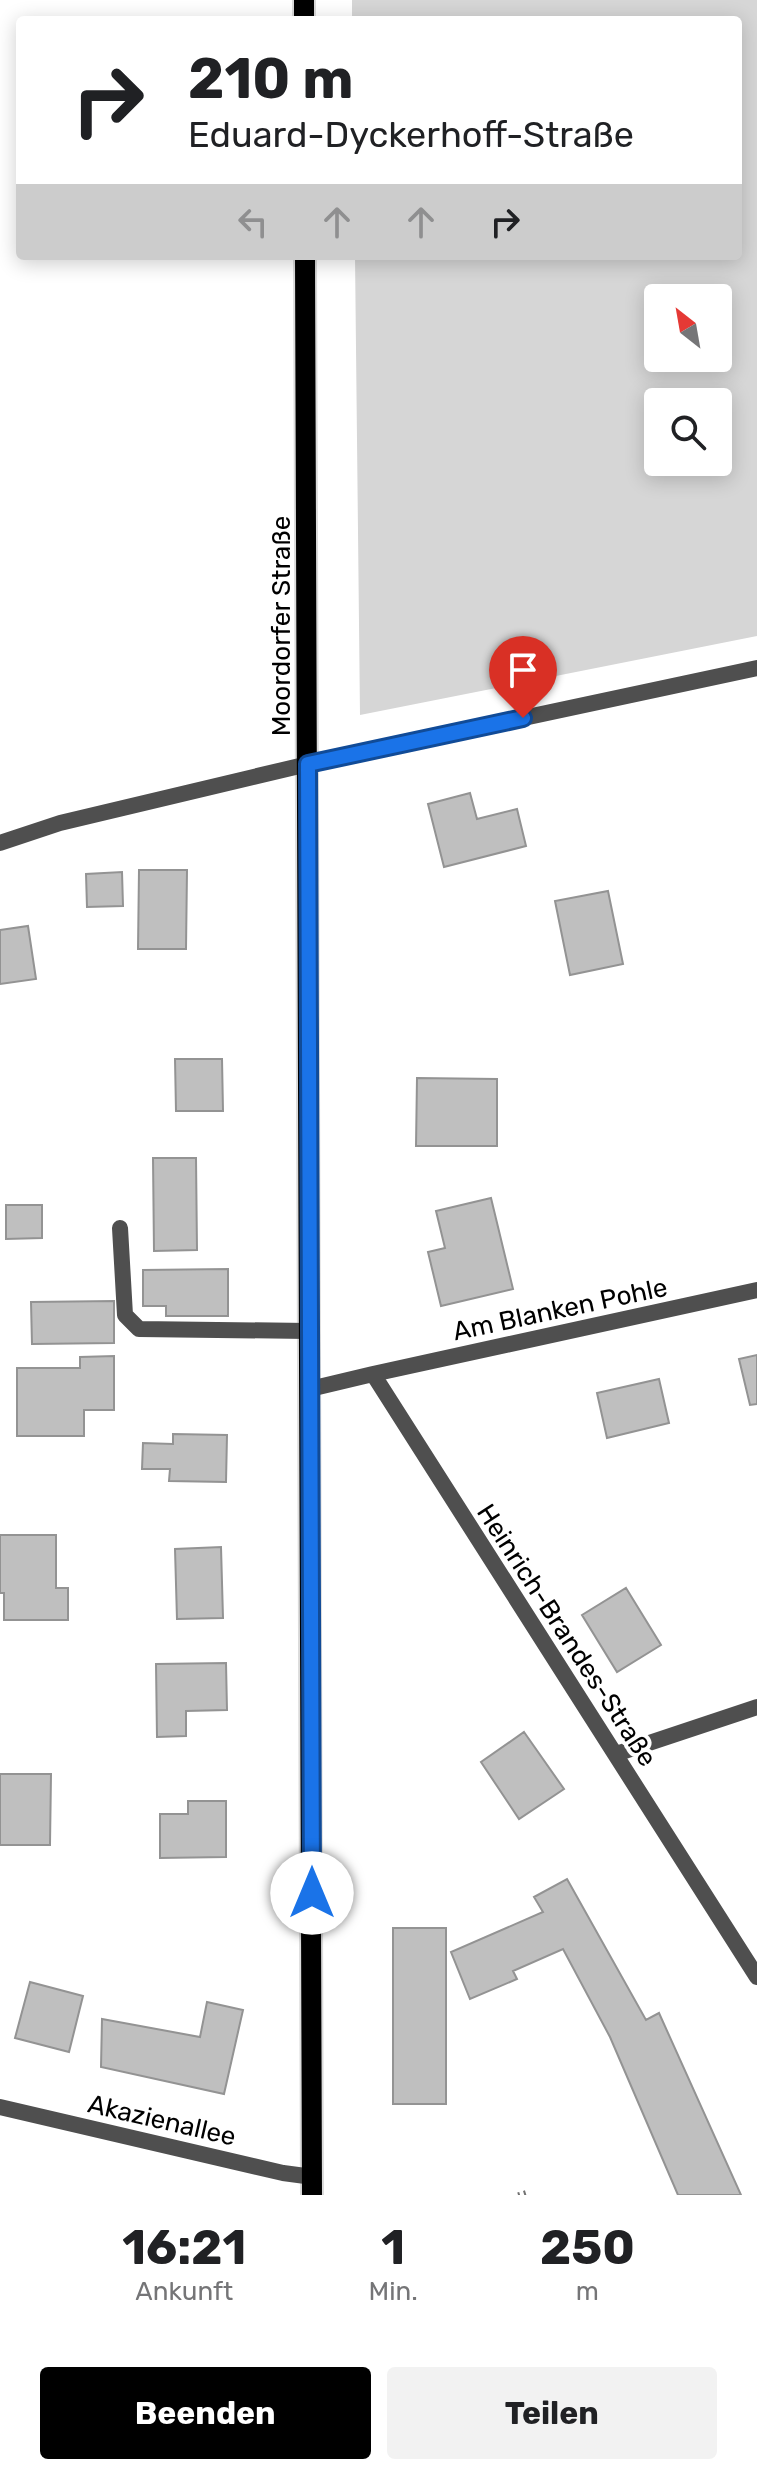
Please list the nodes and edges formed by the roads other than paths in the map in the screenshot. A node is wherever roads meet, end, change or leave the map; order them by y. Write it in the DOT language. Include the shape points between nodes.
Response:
graph roads {
  1 [pos="305,260"];
  2 [pos="757,668"];
  3 [pos="308,764"];
  4 [pos="0,843"];
  5 [pos="120,1228"];
  6 [pos="757,1290"];
  7 [pos="308,1331"];
  8 [pos="373,1374"];
  9 [pos="310,1389"];
  10 [pos="757,1707"];
  11 [pos="616,1754"];
  12 [pos="757,1977"];
  13 [pos="0,2107"];
  14 [pos="313,2186"];
  1 -- 3 [label="main road, Moordorfer Straße"];
  2 -- 3 [label="street"];
  3 -- 4 [label="street" via="60,823"];
  3 -- 7 [label="main road, Moordorfer Straße"];
  5 -- 7 [label="street" via="125,1315 139,1329"];
  6 -- 8 [label="street, Am Blanken Pohle"];
  7 -- 9 [label="main road, Moordorfer Straße"];
  8 -- 9 [label="street"];
  8 -- 11 [label="street, Heinrich-Brandes-Straße"];
  9 -- 14 [label="main road, Moordorfer Straße"];
  10 -- 11 [label="street"];
  11 -- 12 [label="street, Heinrich-Brandes-Straße"];
  13 -- 14 [label="street, Akazienallee" via="283,2173"];
}
